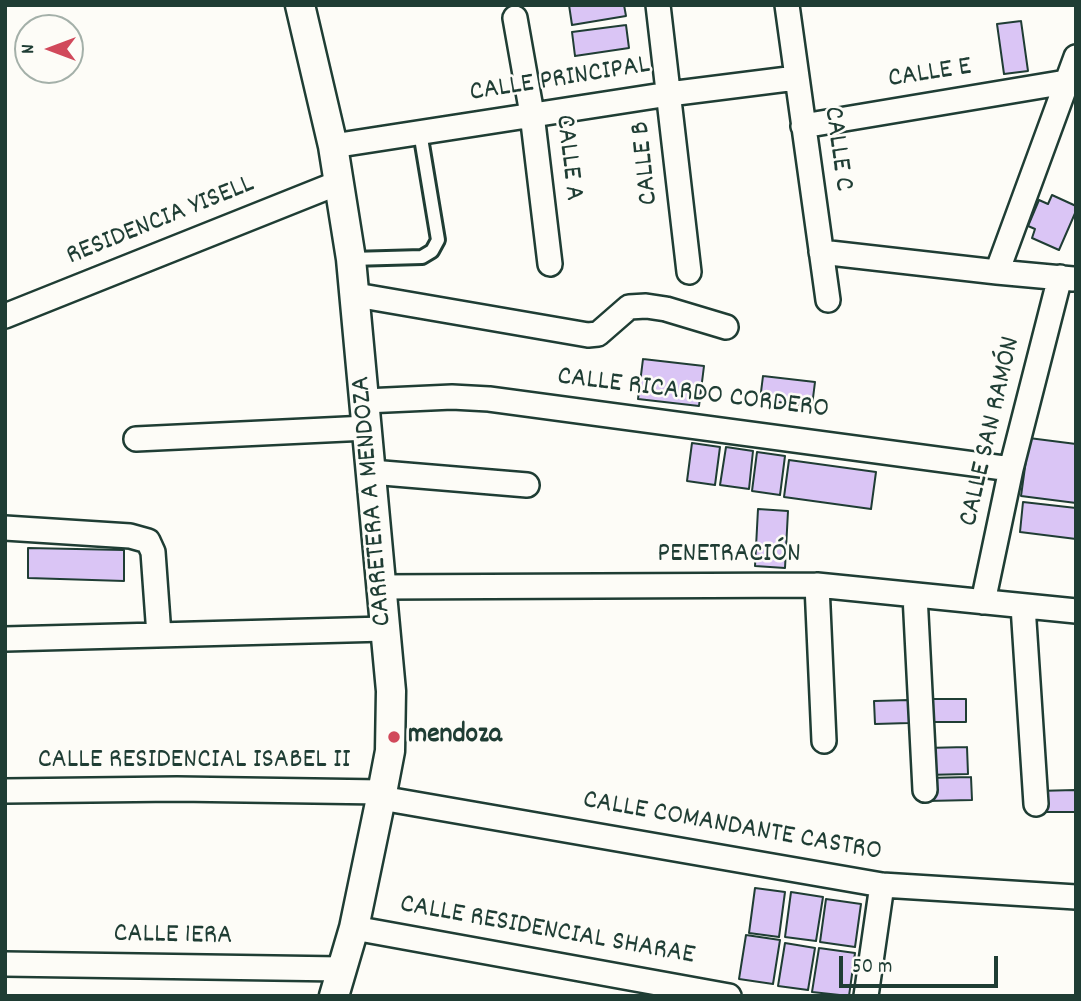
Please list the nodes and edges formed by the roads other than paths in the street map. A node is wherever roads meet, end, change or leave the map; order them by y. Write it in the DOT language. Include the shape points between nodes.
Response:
graph roads {
  1 [pos="300,5"];
  2 [pos="658,5"];
  3 [pos="786,5"];
  4 [pos="515,18"];
  5 [pos="1076,57"];
  6 [pos="796,78"];
  7 [pos="1066,82"];
  8 [pos="669,94"];
  9 [pos="532,114"];
  10 [pos="803,126"];
  11 [pos="419,132"];
  12 [pos="333,146"];
  13 [pos="338,183"];
  14 [pos="821,252"];
  15 [pos="351,259"];
  16 [pos="550,264"];
  17 [pos="689,272"];
  18 [pos="997,272"];
  19 [pos="1068,278"];
  20 [pos="356,295"];
  21 [pos="828,300"];
  22 [pos="5,316"];
  23 [pos="726,327"];
  24 [pos="366,414"];
  25 [pos="136,439"];
  26 [pos="1011,469"];
  27 [pos="371,472"];
  28 [pos="527,485"];
  29 [pos="5,528"];
  30 [pos="817,585"];
  31 [pos="380,587"];
  32 [pos="915,595"];
  33 [pos="984,602"];
  34 [pos="1023,606"];
  35 [pos="1076,611"];
  36 [pos="385,629"];
  37 [pos="159,635"];
  38 [pos="5,639"];
  39 [pos="824,741"];
  40 [pos="925,790"];
  41 [pos="5,791"];
  42 [pos="382,795"];
  43 [pos="1036,804"];
  44 [pos="882,885"];
  45 [pos="1076,897"];
  46 [pos="354,928"];
  47 [pos="5,964"];
  48 [pos="341,969"];
  49 [pos="334,996"];
  50 [pos="729,996"];
  51 [pos="866,996"];
  1 -- 12 [label="street, CARRETERA A MENDOZA"];
  2 -- 8 [label="street, CALLE B"];
  3 -- 6 [label="street, CALLE C"];
  4 -- 9 [label="street, CALLE A"];
  5 -- 7 [label="street"];
  6 -- 8 [label="street, CALLE PRINCIPAL"];
  6 -- 10 [label="street, CALLE C"];
  7 -- 10 [label="street, CALLE E"];
  7 -- 18 [label="street"];
  8 -- 9 [label="street, CALLE PRINCIPAL"];
  8 -- 17 [label="street, CALLE B"];
  9 -- 11 [label="street, CALLE PRINCIPAL"];
  9 -- 16 [label="street, CALLE A"];
  10 -- 14 [label="street, CALLE C"];
  11 -- 12 [label="street, CALLE PRINCIPAL"];
  11 -- 15 [label="lane" via="438,240 422,257"];
  12 -- 13 [label="street, CARRETERA A MENDOZA"];
  13 -- 15 [label="street, CARRETERA A MENDOZA"];
  13 -- 22 [label="street, RESIDENCIA YISELL"];
  14 -- 18 [label="street"];
  14 -- 21 [label="street, CALLE C"];
  15 -- 20 [label="street, CARRETERA A MENDOZA"];
  18 -- 19 [label="street"];
  19 -- 26 [label="street, CALLE SAN RAMÓN"];
  20 -- 23 [label="street" via="588,335 598,334 629,307 666,309"];
  20 -- 24 [label="street, CARRETERA A MENDOZA"];
  24 -- 25 [label="street, CALLE RICARDO CORDERO"];
  24 -- 26 [label="street, CALLE RICARDO CORDERO" via="452,397 489,399"];
  24 -- 27 [label="street, CARRETERA A MENDOZA"];
  26 -- 33 [label="street, CALLE SAN RAMÓN"];
  27 -- 28 [label="street"];
  27 -- 31 [label="street, CARRETERA A MENDOZA"];
  29 -- 37 [label="street" via="136,536 148,541 153,552"];
  30 -- 31 [label="street, PENETRACIÓN"];
  30 -- 32 [label="street, PENETRACIÓN"];
  30 -- 39 [label="street"];
  31 -- 36 [label="street, CARRETERA A MENDOZA"];
  32 -- 33 [label="street, PENETRACIÓN"];
  32 -- 40 [label="street"];
  33 -- 34 [label="street, PENETRACIÓN"];
  34 -- 35 [label="street, PENETRACIÓN"];
  34 -- 43 [label="street"];
  36 -- 37 [label="street"];
  36 -- 42 [label="street, CARRETERA A MENDOZA" via="390,751"];
  37 -- 38 [label="street"];
  41 -- 42 [label="street, CALLE RESIDENCIAL ISABEL II" via="177,789"];
  42 -- 44 [label="street, CALLE COMANDANTE CASTRO"];
  42 -- 46 [label="street, CARRETERA A MENDOZA"];
  44 -- 45 [label="street, CALLE COMANDANTE CASTRO"];
  44 -- 51 [label="street"];
  46 -- 48 [label="street, CARRETERA A MENDOZA"];
  46 -- 50 [label="street, CALLE RESIDENCIAL SHARAE"];
  47 -- 48 [label="street, CALLE 1ERA"];
  48 -- 49 [label="street, CARRETERA A MENDOZA"];
}
